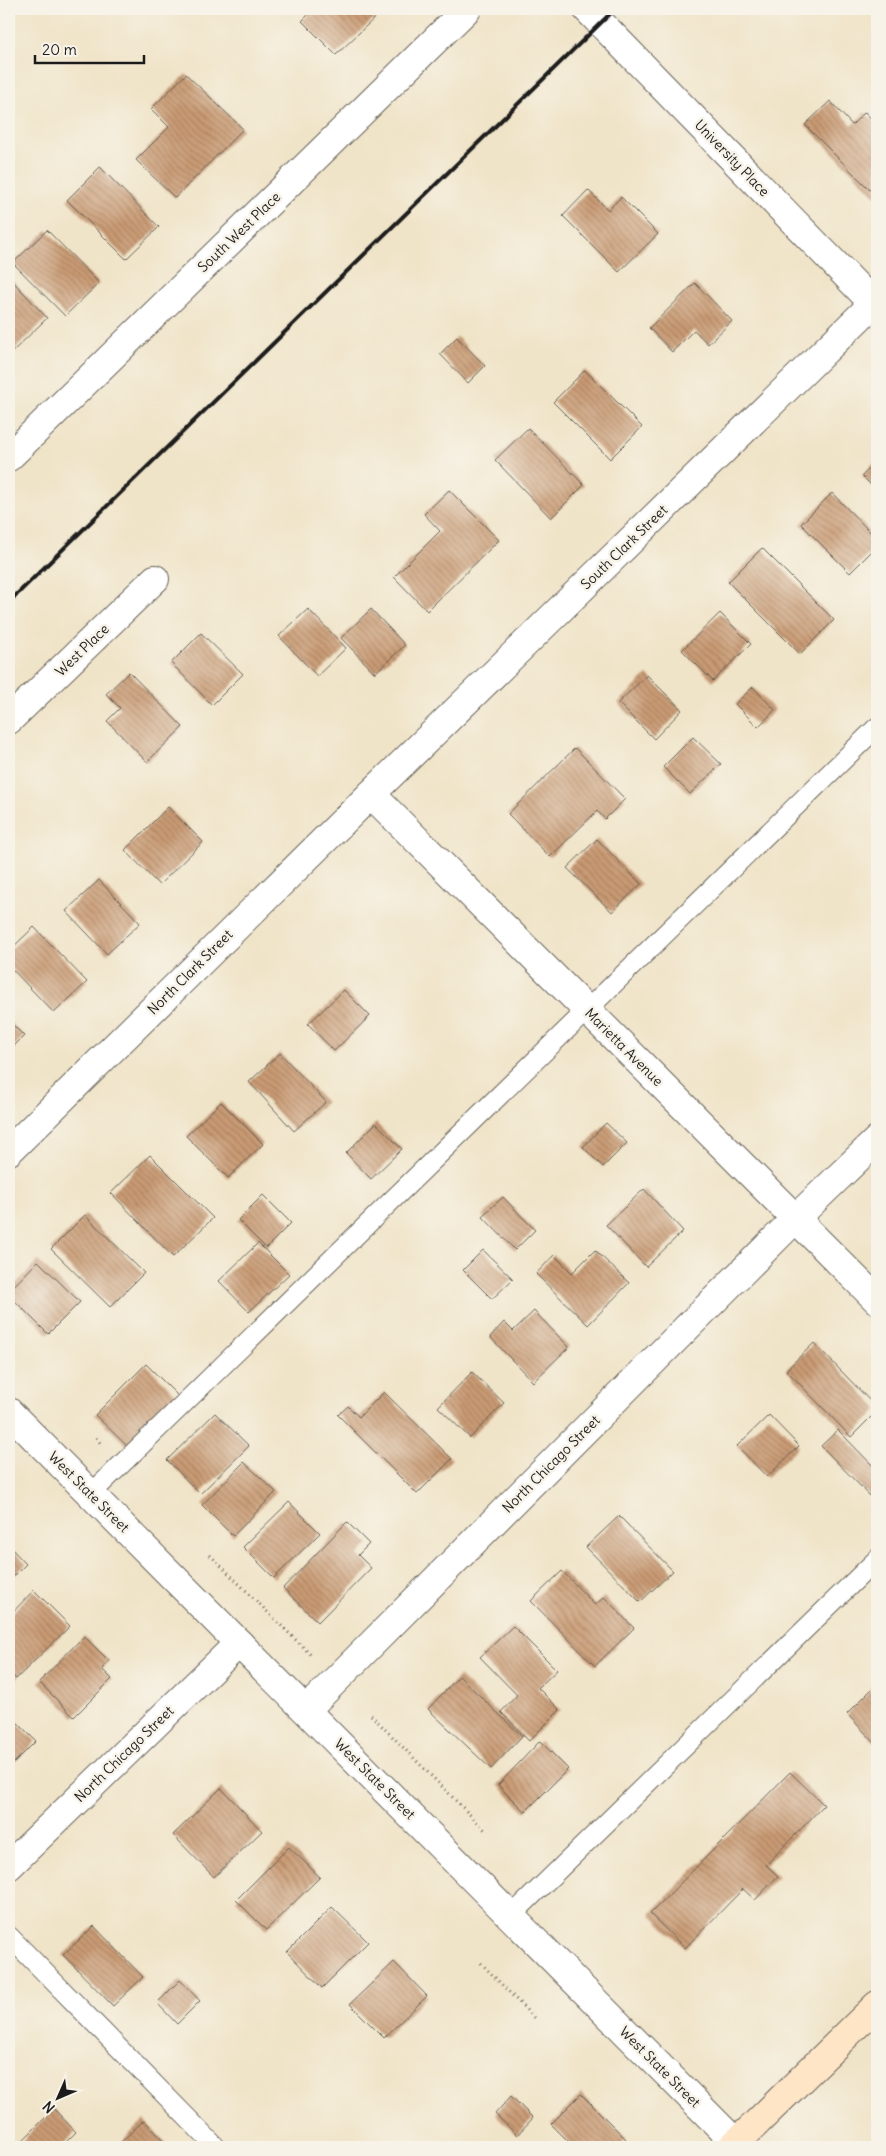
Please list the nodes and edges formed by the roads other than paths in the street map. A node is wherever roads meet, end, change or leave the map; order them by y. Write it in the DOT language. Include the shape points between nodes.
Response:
graph roads {
  1 [pos="467,9"];
  2 [pos="587,9"];
  3 [pos="876,304"];
  4 [pos="10,456"];
  5 [pos="155,579"];
  6 [pos="9,720"];
  7 [pos="877,727"];
  8 [pos="371,794"];
  9 [pos="587,1010"];
  10 [pos="877,1140"];
  11 [pos="9,1151"];
  12 [pos="796,1218"];
  13 [pos="877,1300"];
  14 [pos="9,1412"];
  15 [pos="91,1494"];
  16 [pos="877,1558"];
  17 [pos="239,1643"];
  18 [pos="306,1710"];
  19 [pos="9,1866"];
  20 [pos="511,1916"];
  21 [pos="9,1936"];
  22 [pos="877,2005"];
  23 [pos="736,2146"];
  24 [pos="216,2147"];
  1 -- 4 [label="street, South West Place"];
  2 -- 3 [label="street, University Place"];
  3 -- 8 [label="street, South Clark Street"];
  5 -- 6 [label="street, West Place"];
  7 -- 9 [label="lane"];
  8 -- 9 [label="street, Marietta Avenue"];
  8 -- 11 [label="street, North Clark Street"];
  9 -- 12 [label="street, Marietta Avenue"];
  9 -- 15 [label="lane"];
  10 -- 12 [label="street, North Chicago Street"];
  12 -- 13 [label="street, Marietta Avenue"];
  12 -- 18 [label="street, North Chicago Street"];
  14 -- 15 [label="street, West State Street"];
  15 -- 17 [label="street, West State Street"];
  16 -- 20 [label="lane"];
  17 -- 18 [label="street, West State Street"];
  17 -- 19 [label="street, North Chicago Street"];
  18 -- 20 [label="street, West State Street"];
  20 -- 23 [label="street, West State Street"];
  21 -- 24 [label="lane"];
  22 -- 23 [label="main road"];
}
